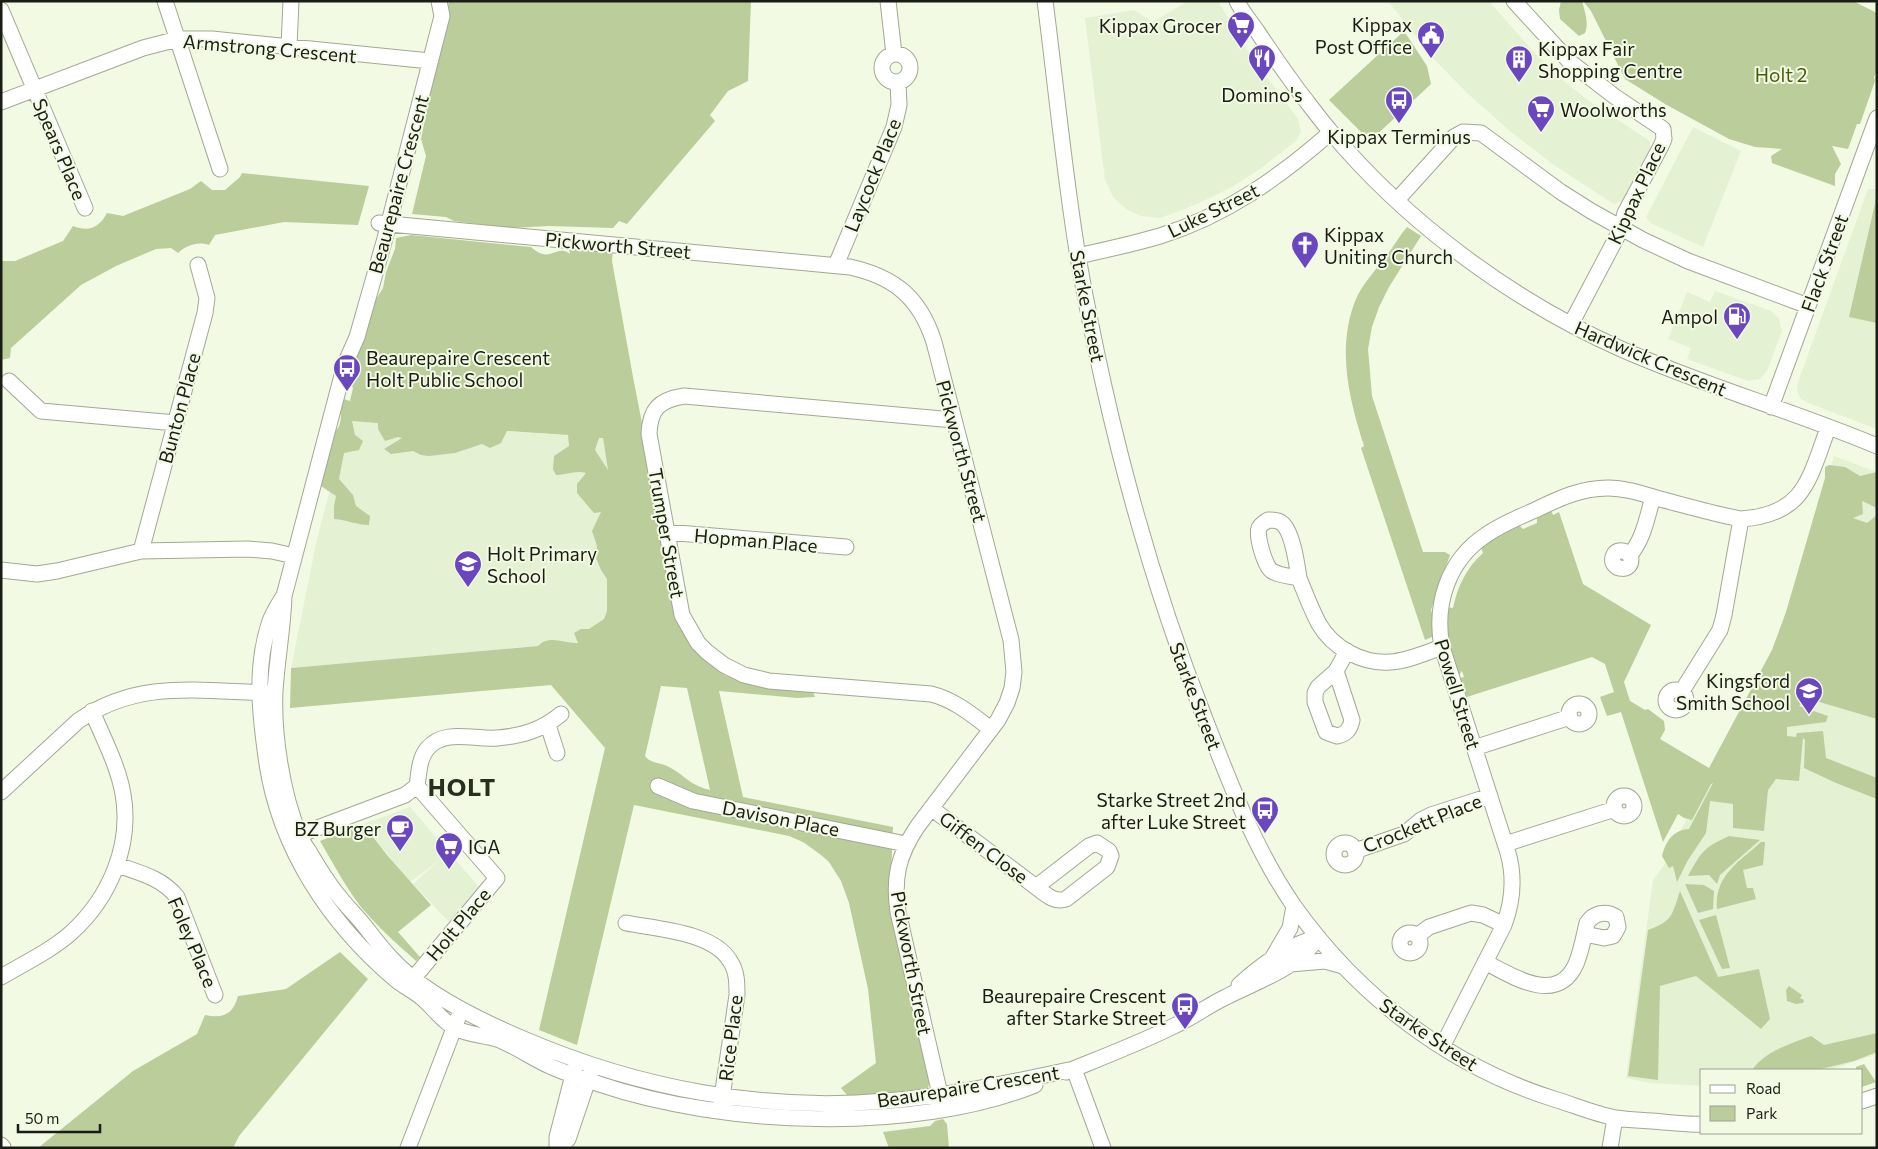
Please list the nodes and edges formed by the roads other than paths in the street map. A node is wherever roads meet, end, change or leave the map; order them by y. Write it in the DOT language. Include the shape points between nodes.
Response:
graph roads {
  1 [pos="165,1"];
  2 [pos="291,1"];
  3 [pos="888,1"];
  4 [pos="1045,1"];
  5 [pos="1514,1"];
  6 [pos="439,2"];
  7 [pos="1240,3"];
  8 [pos="1,10"];
  9 [pos="178,39"];
  10 [pos="289,47"];
  11 [pos="425,61"];
  12 [pos="35,90"];
  13 [pos="1,102"];
  14 [pos="1877,118"];
  15 [pos="1331,132"];
  16 [pos="220,169"];
  17 [pos="1397,200"];
  18 [pos="85,208"];
  19 [pos="384,224"];
  20 [pos="1621,228"];
  21 [pos="1078,256"];
  22 [pos="198,265"];
  23 [pos="836,266"];
  24 [pos="1808,306"];
  25 [pos="1571,324"];
  26 [pos="9,381"];
  27 [pos="1771,407"];
  28 [pos="954,420"];
  29 [pos="176,423"];
  30 [pos="1828,428"];
  31 [pos="1877,446"];
  32 [pos="1653,497"];
  33 [pos="1741,519"];
  34 [pos="666,532"];
  35 [pos="846,547"];
  36 [pos="141,551"];
  37 [pos="1630,555"];
  38 [pos="294,556"];
  39 [pos="1,570"];
  40 [pos="1299,578"];
  41 [pos="284,596"];
  42 [pos="1442,648"];
  43 [pos="1347,651"];
  44 [pos="1336,671"];
  45 [pos="1682,691"];
  46 [pos="259,693"];
  47 [pos="275,694"];
  48 [pos="92,711"];
  49 [pos="562,714"];
  50 [pos="1570,717"];
  51 [pos="548,725"];
  52 [pos="990,729"];
  53 [pos="1474,748"];
  54 [pos="557,753"];
  55 [pos="417,786"];
  56 [pos="658,786"];
  57 [pos="1,792"];
  58 [pos="1490,796"];
  59 [pos="932,808"];
  60 [pos="1614,809"];
  61 [pos="294,837"];
  62 [pos="906,844"];
  63 [pos="1505,844"];
  64 [pos="1355,850"];
  65 [pos="117,865"];
  66 [pos="1036,887"];
  67 [pos="1294,906"];
  68 [pos="626,923"];
  69 [pos="1504,925"];
  70 [pos="1585,934"];
  71 [pos="1417,936"];
  72 [pos="1318,937"];
  73 [pos="1271,961"];
  74 [pos="1485,962"];
  75 [pos="1289,964"];
  76 [pos="1343,966"];
  77 [pos="1,977"];
  78 [pos="410,983"];
  79 [pos="215,995"];
  80 [pos="1225,997"];
  81 [pos="462,1008"];
  82 [pos="454,1028"];
  83 [pos="1442,1047"];
  84 [pos="578,1059"];
  85 [pos="594,1065"];
  86 [pos="1074,1069"];
  87 [pos="573,1074"];
  88 [pos="588,1080"];
  89 [pos="1877,1096"];
  90 [pos="1863,1101"];
  91 [pos="942,1102"];
  92 [pos="721,1104"];
  93 [pos="1615,1118"];
  94 [pos="1700,1124"];
  95 [pos="408,1148"];
  96 [pos="559,1148"];
  97 [pos="1103,1148"];
  98 [pos="1610,1148"];
  1 -- 9 [label="street"];
  2 -- 10 [label="street"];
  3 -- 23 [label="street, Laycock Place" via="894,54 905,57 910,66 907,76 898,82 899,105 894,127"];
  4 -- 21 [label="street, Starke Street"];
  5 -- 20 [label="street, Kippax Place" via="1570,62 1663,129 1664,139 1625,213"];
  6 -- 11 [label="street, Beaurepaire Crescent" via="432,13"];
  7 -- 15 [label="street, Hardwick Crescent" via="1276,61"];
  8 -- 12 [label="street, Spears Place"];
  9 -- 10 [label="street, Armstrong Crescent"];
  9 -- 12 [label="street, Armstrong Crescent" via="143,48"];
  9 -- 16 [label="street"];
  10 -- 11 [label="street, Armstrong Crescent"];
  11 -- 19 [label="street, Beaurepaire Crescent"];
  12 -- 13 [label="street, Armstrong Crescent"];
  12 -- 18 [label="street, Spears Place"];
  14 -- 24 [label="street, Flack Street"];
  15 -- 17 [label="street, Hardwick Crescent"];
  15 -- 21 [label="street, Luke Street" via="1273,180 1224,209 1161,236"];
  17 -- 20 [label="street" via="1454,137 1463,132 1475,132 1487,136 1547,182"];
  17 -- 25 [label="street, Hardwick Crescent" via="1448,244 1523,296"];
  19 -- 23 [label="street, Pickworth Street"];
  19 -- 38 [label="street, Beaurepaire Crescent"];
  20 -- 24 [label="street" via="1688,261"];
  20 -- 25 [label="street, Kippax Place"];
  21 -- 67 [label="street, Starke Street" via="1124,473 1152,570 1217,751 1255,839"];
  22 -- 29 [label="street, Bunton Place" via="207,298 205,313"];
  23 -- 28 [label="street, Pickworth Street" via="880,275 918,308 930,329"];
  24 -- 27 [label="street, Flack Street"];
  25 -- 27 [label="street, Hardwick Crescent" via="1663,368"];
  26 -- 29 [label="street" via="41,411"];
  27 -- 30 [label="street, Hardwick Crescent"];
  28 -- 34 [label="street, Trumper Street" via="684,396 668,398 656,408 649,421"];
  28 -- 52 [label="street, Pickworth Street" via="1014,656 1012,688 1007,703"];
  29 -- 36 [label="street, Bunton Place"];
  30 -- 31 [label="street, Hardwick Crescent"];
  30 -- 33 [label="street, Powell Street" via="1812,473 1793,501 1780,511 1761,518"];
  32 -- 33 [label="street, Powell Street"];
  32 -- 37 [label="street" via="1643,534"];
  32 -- 42 [label="street, Powell Street" via="1610,488 1579,491 1484,536 1460,559 1442,595 1439,615"];
  33 -- 45 [label="street" via="1720,630"];
  34 -- 35 [label="street, Hopman Place"];
  34 -- 52 [label="street, Trumper Street" via="682,615 698,643 724,665 744,676 769,681 931,694 945,698"];
  36 -- 38 [label="street" via="248,549"];
  36 -- 39 [label="street" via="47,572"];
  38 -- 41 [label="street, Beaurepaire Crescent"];
  40 -- 43 [label="street" via="1320,625"];
  41 -- 46 [label="street, Beaurepaire Crescent" via="271,618 265,639"];
  41 -- 47 [label="street, Beaurepaire Crescent"];
  42 -- 43 [label="street" via="1390,662 1368,660"];
  42 -- 53 [label="street, Powell Street"];
  43 -- 44 [label="street"];
  46 -- 47 [label="street"];
  46 -- 48 [label="street" via="144,692"];
  46 -- 61 [label="street, Beaurepaire Crescent" via="269,776 278,807"];
  47 -- 61 [label="street, Beaurepaire Crescent" via="277,743"];
  48 -- 57 [label="street"];
  48 -- 65 [label="street" via="110,752 123,794 124,831"];
  49 -- 51 [label="street"];
  50 -- 53 [label="street"];
  51 -- 54 [label="street"];
  51 -- 55 [label="street" via="499,738 441,738 423,754"];
  52 -- 59 [label="street, Pickworth Street"];
  53 -- 58 [label="street, Powell Street"];
  55 -- 61 [label="street" via="405,795"];
  55 -- 78 [label="street, Holt Place" via="497,878"];
  56 -- 62 [label="street, Davison Place" via="693,801"];
  58 -- 63 [label="street, Powell Street"];
  58 -- 64 [label="street, Crockett Place" via="1431,815 1404,834"];
  59 -- 62 [label="street, Pickworth Street"];
  59 -- 66 [label="street, Giffen Close"];
  60 -- 63 [label="street"];
  61 -- 78 [label="street, Beaurepaire Crescent"];
  62 -- 91 [label="street, Pickworth Street" via="898,869 896,897"];
  63 -- 69 [label="street, Powell Street" via="1512,882"];
  65 -- 77 [label="street" via="96,906 71,932"];
  65 -- 79 [label="street, Foley Place" via="162,881 178,897"];
  66 -- 66 [label="street, Giffen Close" via="1089,846 1097,843 1110,851 1107,867 1066,899 1054,899"];
  67 -- 72 [label="street, Starke Street"];
  67 -- 73 [label="street" via="1290,928"];
  68 -- 92 [label="street, Rice Place" via="698,937 717,946 730,961 737,995"];
  69 -- 71 [label="street" via="1472,913 1428,927"];
  69 -- 74 [label="street, Powell Street"];
  70 -- 74 [label="street" via="1572,971 1551,985 1537,986 1524,982"];
  72 -- 73 [label="street, Beaurepaire Crescent" via="1300,942"];
  72 -- 75 [label="street, Beaurepaire Crescent" via="1311,949"];
  72 -- 76 [label="street, Starke Street"];
  73 -- 80 [label="street, Beaurepaire Crescent" via="1249,975"];
  74 -- 83 [label="street, Powell Street"];
  75 -- 76 [label="street" via="1325,961"];
  75 -- 80 [label="street, Beaurepaire Crescent" via="1252,986"];
  76 -- 83 [label="street, Starke Street" via="1374,997"];
  78 -- 81 [label="street, Beaurepaire Crescent"];
  78 -- 82 [label="street, Beaurepaire Crescent"];
  80 -- 86 [label="street, Beaurepaire Crescent" via="1129,1048"];
  81 -- 82 [label="street"];
  81 -- 84 [label="street, Beaurepaire Crescent" via="509,1033"];
  82 -- 87 [label="street, Beaurepaire Crescent" via="498,1039 553,1068"];
  82 -- 95 [label="street"];
  83 -- 93 [label="street, Starke Street" via="1484,1072 1530,1091"];
  84 -- 85 [label="street, Beaurepaire Crescent"];
  84 -- 87 [label="street"];
  85 -- 88 [label="street"];
  85 -- 92 [label="street, Beaurepaire Crescent"];
  86 -- 91 [label="street, Beaurepaire Crescent" via="1009,1095 979,1103"];
  86 -- 97 [label="street"];
  87 -- 88 [label="street, Beaurepaire Crescent"];
  87 -- 96 [label="street" via="558,1137"];
  88 -- 92 [label="street, Beaurepaire Crescent" via="662,1100"];
  88 -- 96 [label="street" via="568,1139"];
  89 -- 90 [label="street"];
  91 -- 92 [label="street, Beaurepaire Crescent" via="885,1109 820,1103"];
  93 -- 94 [label="street, Starke Street"];
  93 -- 98 [label="street"];
}
